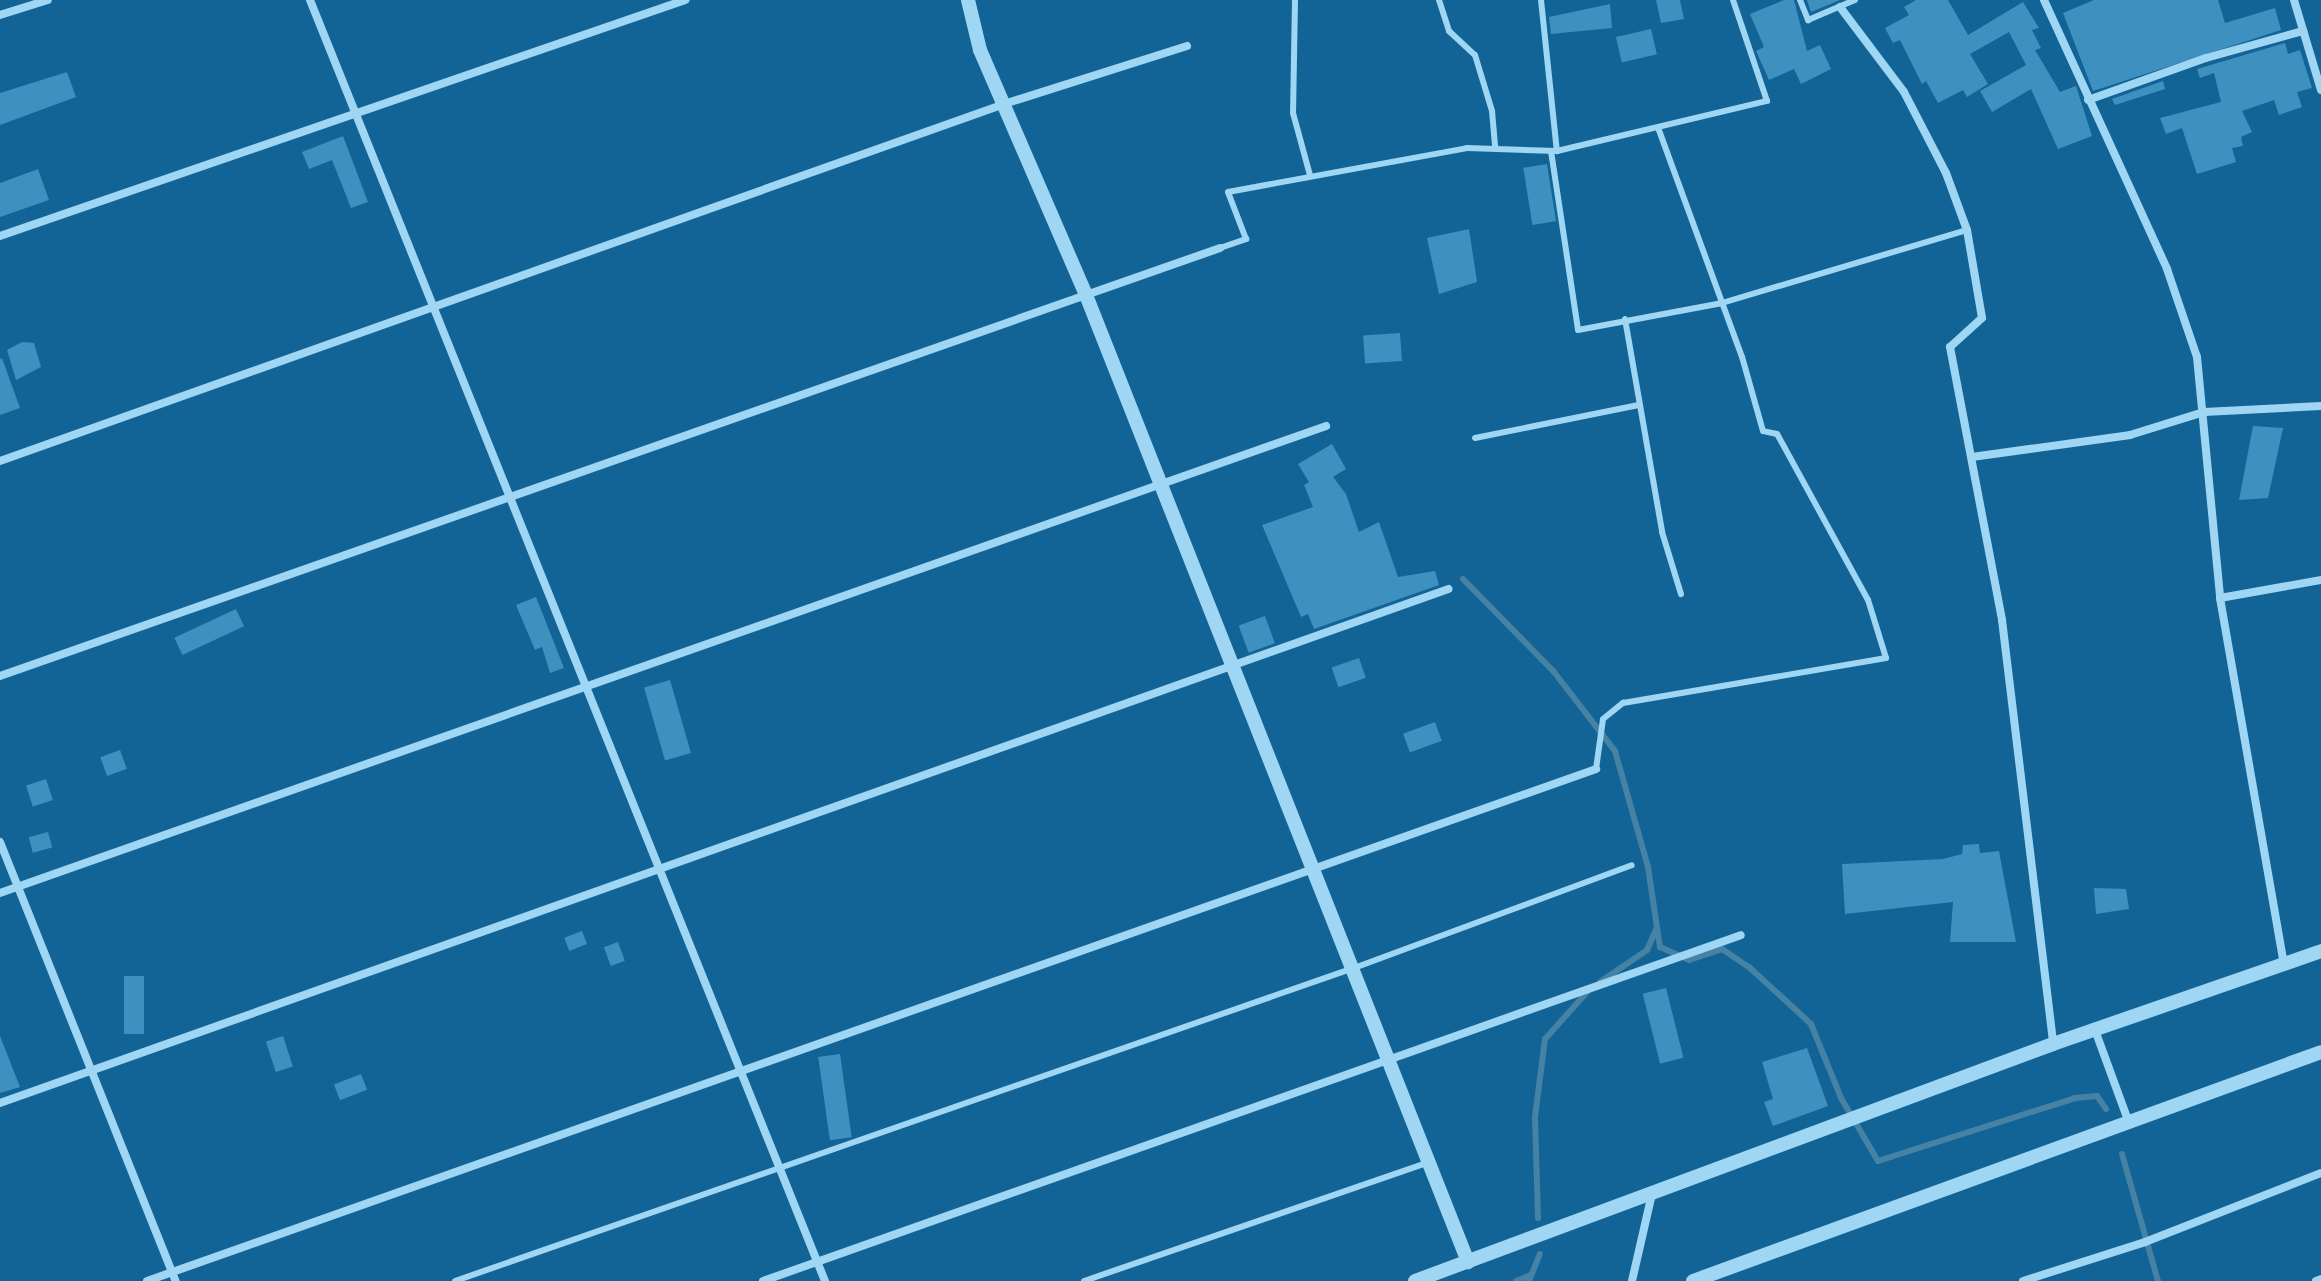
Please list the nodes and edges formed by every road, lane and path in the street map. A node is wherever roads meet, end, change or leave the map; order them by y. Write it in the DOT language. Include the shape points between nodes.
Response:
graph roads {
  1 [pos="48,0"];
  2 [pos="310,0"];
  3 [pos="685,0"];
  4 [pos="968,0"];
  5 [pos="1295,0"];
  6 [pos="1439,0"];
  7 [pos="1541,0"];
  8 [pos="1733,0"];
  9 [pos="1800,0"];
  10 [pos="1855,0"];
  11 [pos="2044,0"];
  12 [pos="2294,0"];
  13 [pos="1840,7"];
  14 [pos="0,15"];
  15 [pos="2303,31"];
  16 [pos="1187,46"];
  17 [pos="2321,90"];
  18 [pos="2088,100"];
  19 [pos="1004,104"];
  20 [pos="357,116"];
  21 [pos="1658,128"];
  22 [pos="1495,146"];
  23 [pos="1554,151"];
  24 [pos="1310,175"];
  25 [pos="1967,230"];
  26 [pos="0,236"];
  27 [pos="1220,248"];
  28 [pos="1086,295"];
  29 [pos="1722,303"];
  30 [pos="435,307"];
  31 [pos="1625,319"];
  32 [pos="1639,405"];
  33 [pos="2321,406"];
  34 [pos="2204,412"];
  35 [pos="1326,426"];
  36 [pos="1475,438"];
  37 [pos="1972,457"];
  38 [pos="0,461"];
  39 [pos="1160,484"];
  40 [pos="511,496"];
  41 [pos="2321,580"];
  42 [pos="1448,589"];
  43 [pos="1681,594"];
  44 [pos="2220,598"];
  45 [pos="1233,665"];
  46 [pos="0,676"];
  47 [pos="589,686"];
  48 [pos="1596,769"];
  49 [pos="0,842"];
  50 [pos="1632,865"];
  51 [pos="662,868"];
  52 [pos="1315,868"];
  53 [pos="18,887"];
  54 [pos="0,893"];
  55 [pos="1741,935"];
  56 [pos="2321,951"];
  57 [pos="2284,963"];
  58 [pos="1354,968"];
  59 [pos="2095,1030"];
  60 [pos="2053,1044"];
  61 [pos="2321,1052"];
  62 [pos="1390,1059"];
  63 [pos="743,1070"];
  64 [pos="92,1071"];
  65 [pos="0,1103"];
  66 [pos="2128,1120"];
  67 [pos="1429,1162"];
  68 [pos="781,1167"];
  69 [pos="2321,1173"];
  70 [pos="1652,1194"];
  71 [pos="818,1262"];
  72 [pos="1468,1262"];
  73 [pos="174,1276"];
  74 [pos="147,1281"];
  75 [pos="455,1281"];
  76 [pos="763,1281"];
  77 [pos="825,1281"];
  78 [pos="1084,1281"];
  79 [pos="1415,1281"];
  80 [pos="1632,1281"];
  81 [pos="1693,1281"];
  82 [pos="2023,1281"];
  1 -- 14 [label="street"];
  2 -- 20 [label="street"];
  3 -- 20 [label="street"];
  4 -- 19 [label="street" via="980,50"];
  5 -- 24 [label="lane" via="1293,113"];
  6 -- 22 [label="lane" via="1449,31 1475,55 1492,111"];
  7 -- 23 [label="lane"];
  8 -- 21 [label="lane" via="1767,101"];
  9 -- 13 [label="lane" via="1808,20"];
  10 -- 13 [label="lane"];
  11 -- 18 [label="street"];
  12 -- 15 [label="street"];
  13 -- 25 [label="street" via="1904,92 1946,173"];
  15 -- 17 [label="street"];
  15 -- 18 [label="street"];
  16 -- 19 [label="street"];
  18 -- 34 [label="street" via="2167,269 2197,357"];
  19 -- 28 [label="street"];
  19 -- 30 [label="street"];
  20 -- 26 [label="street"];
  20 -- 30 [label="street"];
  21 -- 23 [label="lane"];
  21 -- 29 [label="lane"];
  22 -- 23 [label="lane"];
  22 -- 24 [label="lane"];
  23 -- 31 [label="lane" via="1578,330"];
  24 -- 27 [label="lane" via="1228,192 1246,239"];
  25 -- 29 [label="lane"];
  25 -- 37 [label="street" via="1982,318 1950,347"];
  27 -- 28 [label="street"];
  28 -- 39 [label="street"];
  28 -- 40 [label="street"];
  29 -- 31 [label="lane"];
  29 -- 48 [label="lane" via="1763,431 1777,434 1868,600 1886,658 1623,703 1603,719"];
  30 -- 38 [label="street"];
  30 -- 40 [label="street"];
  31 -- 32 [label="lane"];
  32 -- 36 [label="lane"];
  32 -- 43 [label="lane" via="1662,532"];
  33 -- 34 [label="street"];
  34 -- 37 [label="street" via="2130,435"];
  34 -- 44 [label="street"];
  35 -- 39 [label="street"];
  37 -- 60 [label="street" via="2002,620"];
  39 -- 45 [label="street"];
  39 -- 47 [label="street"];
  40 -- 46 [label="street"];
  40 -- 47 [label="street"];
  41 -- 44 [label="street"];
  42 -- 45 [label="street"];
  44 -- 57 [label="street"];
  45 -- 51 [label="street"];
  45 -- 52 [label="street"];
  47 -- 51 [label="street"];
  47 -- 53 [label="street"];
  48 -- 52 [label="street"];
  49 -- 53 [label="street"];
  50 -- 58 [label="lane"];
  51 -- 63 [label="street"];
  51 -- 64 [label="street"];
  52 -- 58 [label="street"];
  52 -- 63 [label="street"];
  53 -- 54 [label="street"];
  53 -- 64 [label="street"];
  55 -- 62 [label="street"];
  56 -- 57 [label="street"];
  57 -- 59 [label="street"];
  58 -- 62 [label="street"];
  58 -- 68 [label="lane"];
  59 -- 60 [label="street"];
  59 -- 66 [label="street"];
  60 -- 70 [label="street"];
  61 -- 66 [label="street"];
  62 -- 67 [label="street"];
  62 -- 71 [label="street"];
  63 -- 68 [label="street"];
  63 -- 73 [label="street"];
  64 -- 65 [label="street"];
  64 -- 73 [label="street"];
  66 -- 81 [label="street"];
  67 -- 72 [label="street"];
  67 -- 78 [label="lane"];
  68 -- 71 [label="street"];
  68 -- 75 [label="lane"];
  69 -- 82 [label="street" via="2145,1242"];
  70 -- 72 [label="street"];
  70 -- 80 [label="street"];
  71 -- 76 [label="street"];
  71 -- 77 [label="street"];
  72 -- 79 [label="street"];
  73 -- 74 [label="street"];
}
